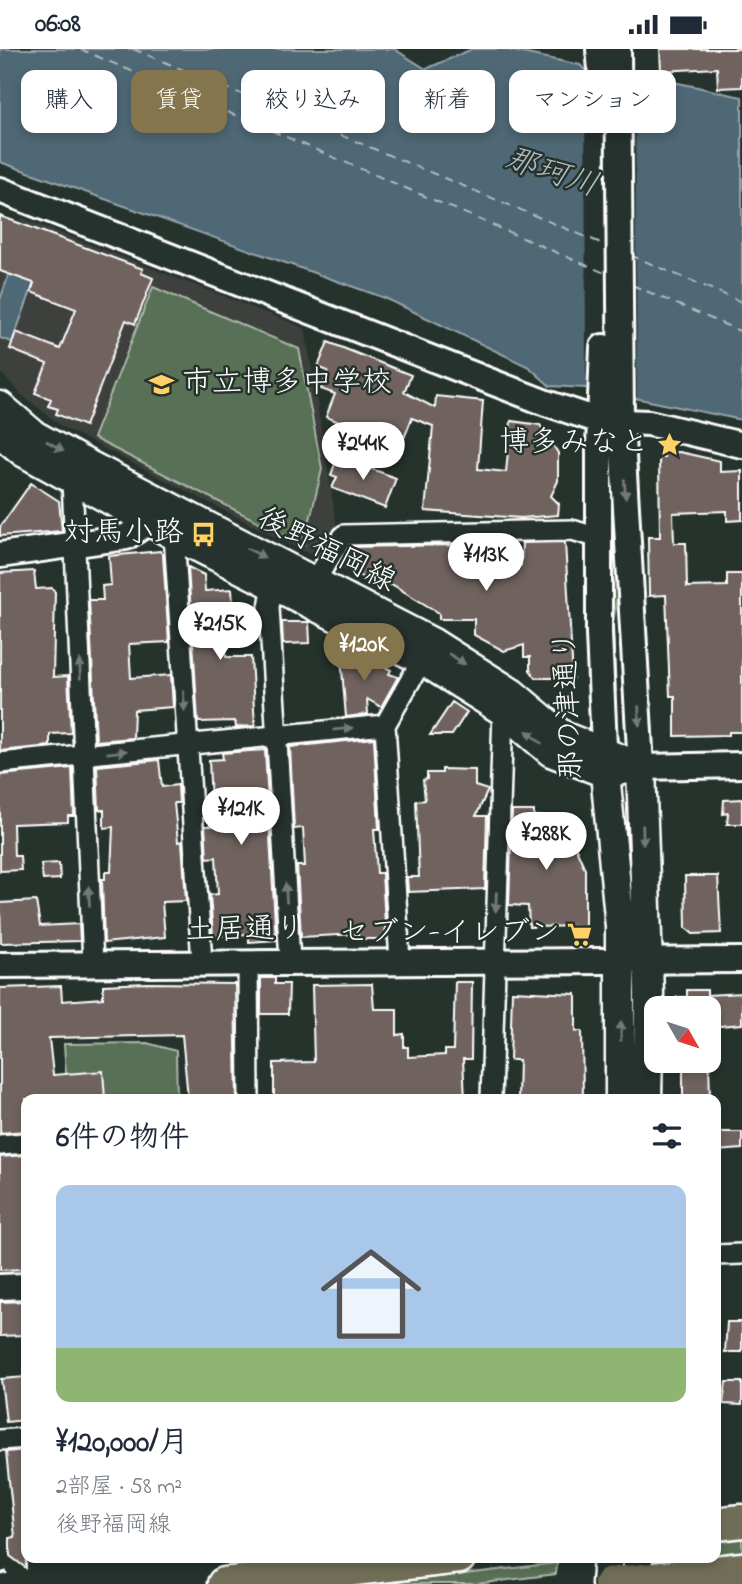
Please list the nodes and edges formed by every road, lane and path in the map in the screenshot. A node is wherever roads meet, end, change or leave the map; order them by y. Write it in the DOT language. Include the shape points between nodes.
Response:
graph roads {
  1 [pos="618,49"];
  2 [pos="606,66"];
  3 [pos="0,190"];
  4 [pos="0,406"];
  5 [pos="610,421"];
  6 [pos="0,433"];
  7 [pos="742,445"];
  8 [pos="72,480"];
  9 [pos="162,528"];
  10 [pos="599,538"];
  11 [pos="75,546"];
  12 [pos="0,555"];
  13 [pos="273,584"];
  14 [pos="308,590"];
  15 [pos="422,660"];
  16 [pos="503,711"];
  17 [pos="386,725"];
  18 [pos="276,736"];
  19 [pos="187,745"];
  20 [pos="83,755"];
  21 [pos="605,762"];
  22 [pos="0,763"];
  23 [pos="742,765"];
  24 [pos="641,767"];
  25 [pos="493,960"];
  26 [pos="742,960"];
  27 [pos="290,961"];
  28 [pos="400,961"];
  29 [pos="202,963"];
  30 [pos="635,963"];
  31 [pos="93,964"];
  32 [pos="248,964"];
  33 [pos="0,965"];
  34 [pos="250,1094"];
  35 [pos="491,1094"];
  36 [pos="621,1094"];
  37 [pos="647,1094"];
  38 [pos="21,1143"];
  39 [pos="0,1145"];
  40 [pos="742,1254"];
  41 [pos="721,1255"];
  42 [pos="21,1286"];
  43 [pos="0,1287"];
  44 [pos="21,1438"];
  45 [pos="0,1440"];
  46 [pos="742,1521"];
  47 [pos="721,1523"];
  48 [pos="390,1563"];
  49 [pos="613,1563"];
  50 [pos="742,1569"];
  51 [pos="7,1572"];
  52 [pos="275,1573"];
  53 [pos="1,1574"];
  54 [pos="626,1578"];
  55 [pos="224,1584"];
  1 -- 2 [label="street"];
  2 -- 5 [label="street, 那の津通り"];
  3 -- 5 [label="street" via="546,403"];
  4 -- 14 [label="main road, 後野福岡線, one-way" via="34,435"];
  5 -- 7 [label="street" via="649,423"];
  5 -- 10 [label="street, 那の津通り"];
  5 -- 24 [label="street, 那の津通り, one-way"];
  6 -- 8 [label="main road, 後野福岡線"];
  8 -- 9 [label="main road, 後野福岡線"];
  8 -- 11 [label="street"];
  9 -- 11 [label="street"];
  9 -- 13 [label="main road, 後野福岡線"];
  9 -- 19 [label="street, one-way"];
  10 -- 14 [label="street" via="572,530 344,535"];
  10 -- 21 [label="street, 那の津通り"];
  11 -- 12 [label="street"];
  20 -- 11 [label="street, one-way"];
  13 -- 14 [label="main road, 後野福岡線"];
  13 -- 18 [label="street" via="269,607"];
  14 -- 15 [label="main road, 後野福岡線"];
  14 -- 21 [label="main road, 後野福岡線, one-way" via="433,643 512,693 563,736"];
  15 -- 16 [label="main road, 後野福岡線"];
  15 -- 17 [label="street"];
  21 -- 16 [label="main road, 後野福岡線, one-way" via="551,753"];
  16 -- 25 [label="street, one-way"];
  18 -- 17 [label="street, one-way"];
  17 -- 28 [label="street"];
  18 -- 19 [label="street"];
  27 -- 18 [label="street, one-way"];
  20 -- 19 [label="street, one-way"];
  19 -- 29 [label="street"];
  20 -- 22 [label="street"];
  31 -- 20 [label="street, one-way"];
  21 -- 24 [label="main road, 後野福岡線"];
  21 -- 30 [label="main road, 那の津通り"];
  23 -- 24 [label="street"];
  24 -- 30 [label="main road, 那の津通り, one-way"];
  25 -- 28 [label="street, 土居通り"];
  25 -- 30 [label="street, 土居通り"];
  25 -- 35 [label="street"];
  26 -- 30 [label="street, 土居通り"];
  27 -- 28 [label="street, 土居通り"];
  27 -- 32 [label="street, 土居通り"];
  29 -- 31 [label="street, 土居通り"];
  29 -- 32 [label="street, 土居通り"];
  36 -- 30 [label="main road, 那の津通り, one-way"];
  30 -- 37 [label="main road, 那の津通り"];
  31 -- 33 [label="street, 土居通り"];
  32 -- 34 [label="street"];
  38 -- 39 [label="street"];
  40 -- 41 [label="street"];
  42 -- 43 [label="street"];
  44 -- 45 [label="street"];
  46 -- 47 [label="main road"];
  48 -- 52 [label="main road"];
  49 -- 54 [label="main road"];
  50 -- 54 [label="main road"];
  51 -- 53 [label="path"];
  52 -- 55 [label="main road"];
}
